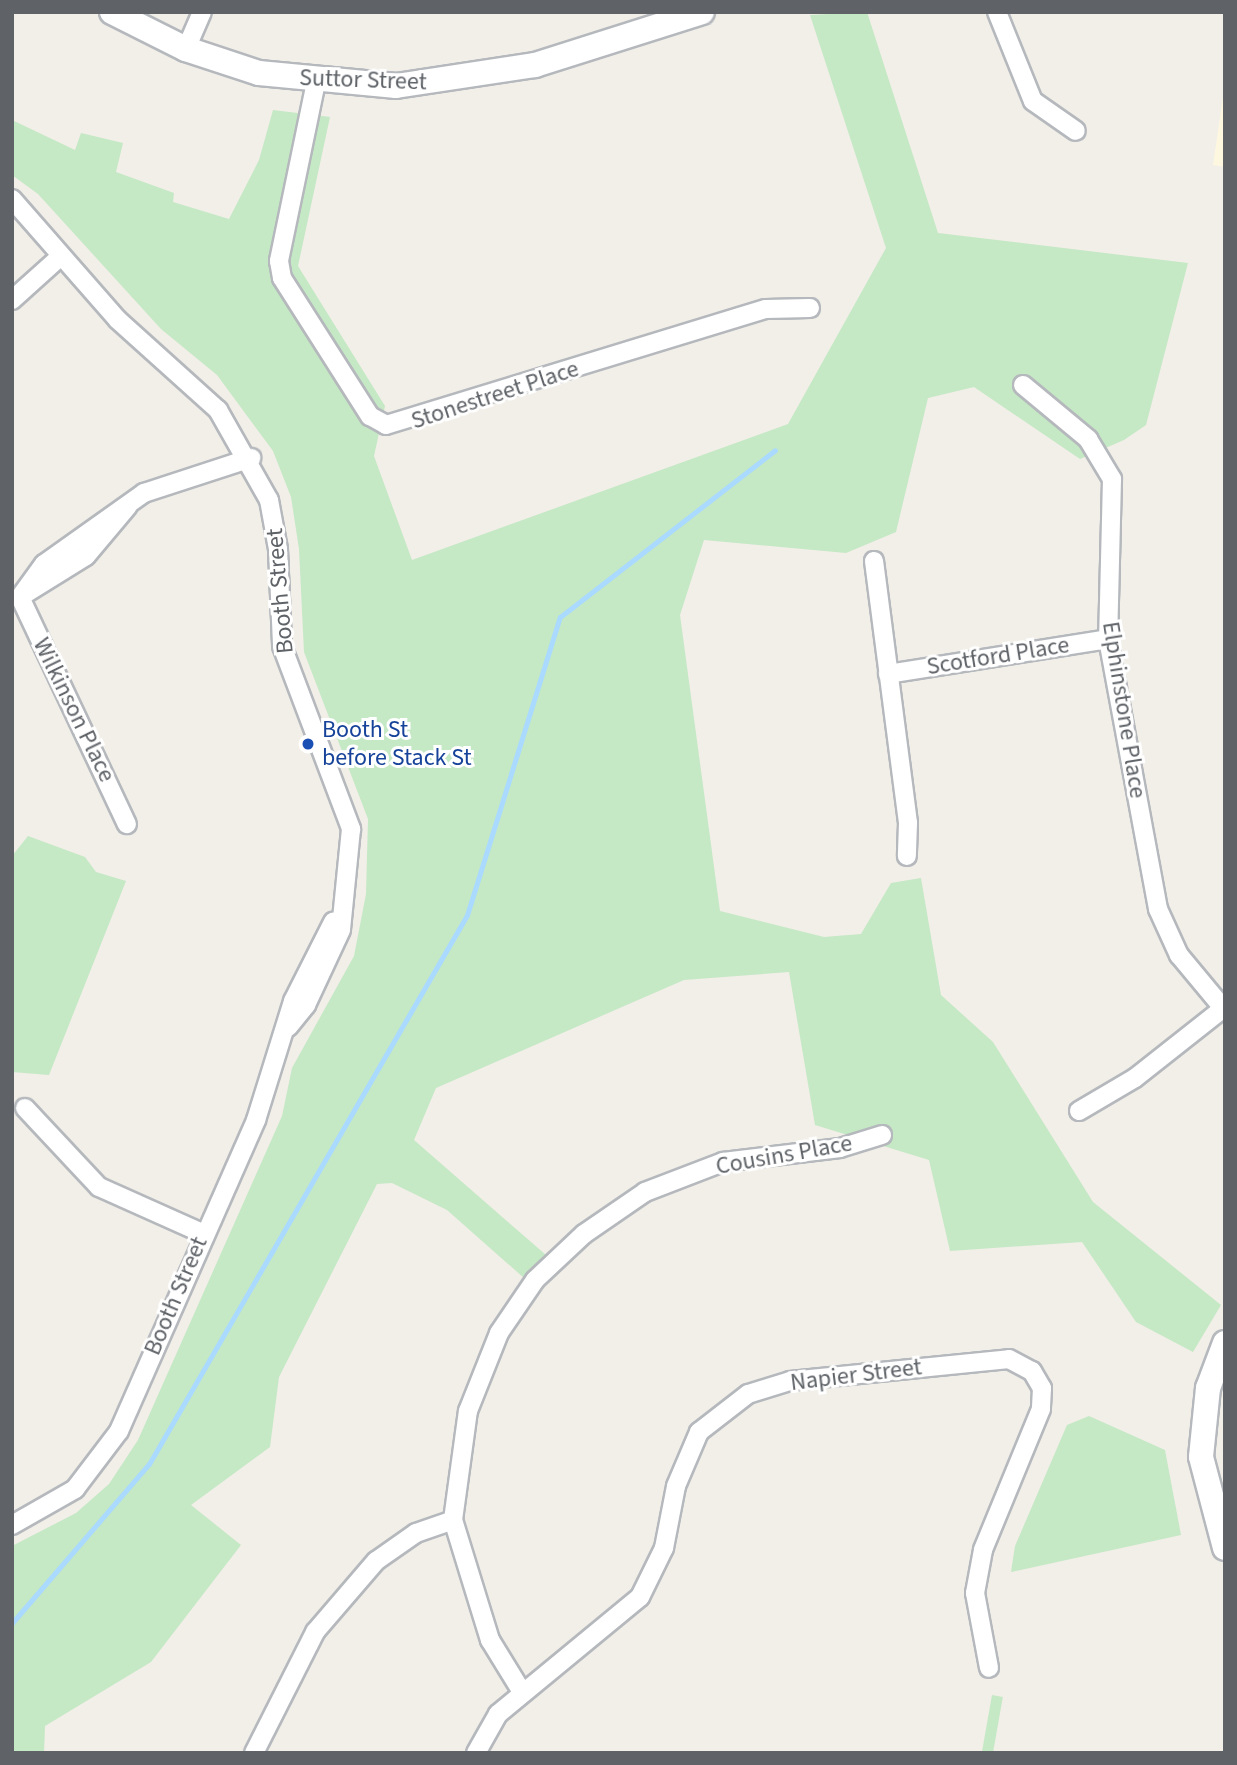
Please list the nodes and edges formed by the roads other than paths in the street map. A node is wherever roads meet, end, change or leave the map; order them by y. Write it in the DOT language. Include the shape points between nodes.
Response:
graph roads {
  1 [pos="112,12"];
  2 [pos="202,12"];
  3 [pos="702,12"];
  4 [pos="997,12"];
  5 [pos="186,49"];
  6 [pos="316,82"];
  7 [pos="1076,131"];
  8 [pos="12,199"];
  9 [pos="12,215"];
  10 [pos="36,224"];
  11 [pos="61,256"];
  12 [pos="12,300"];
  13 [pos="810,308"];
  14 [pos="1023,385"];
  15 [pos="251,458"];
  16 [pos="874,561"];
  17 [pos="16,599"];
  18 [pos="1108,639"];
  19 [pos="888,674"];
  20 [pos="127,824"];
  21 [pos="907,856"];
  22 [pos="1224,1008"];
  23 [pos="25,1108"];
  24 [pos="1079,1111"];
  25 [pos="882,1135"];
  26 [pos="202,1233"];
  27 [pos="1225,1343"];
  28 [pos="453,1520"];
  29 [pos="12,1525"];
  30 [pos="1225,1548"];
  31 [pos="989,1668"];
  32 [pos="522,1692"];
  33 [pos="254,1753"];
  34 [pos="476,1753"];
  1 -- 5 [label="street, Suttor Street"];
  2 -- 5 [label="street"];
  3 -- 6 [label="street, Suttor Street" via="464,80"];
  4 -- 7 [label="street" via="1033,101"];
  5 -- 6 [label="street, Suttor Street" via="259,73"];
  6 -- 13 [label="street, Stonestreet Place" via="279,261 282,278 370,416 386,425 765,309"];
  8 -- 10 [label="street, Booth Street"];
  9 -- 10 [label="street"];
  10 -- 11 [label="street, Booth Street"];
  11 -- 12 [label="street"];
  11 -- 15 [label="street, Booth Street" via="118,320 218,410"];
  14 -- 18 [label="street, Elphinstone Place" via="1088,439 1112,479"];
  15 -- 17 [label="street" via="160,484 130,503 86,556"];
  15 -- 26 [label="street, Booth Street" via="275,523 279,615 291,678 331,763 351,829 341,930 306,1005 288,1027 256,1120"];
  16 -- 19 [label="street"];
  17 -- 20 [label="street, Wilkinson Place"];
  18 -- 19 [label="street, Scotford Place"];
  18 -- 22 [label="street, Elphinstone Place" via="1158,909 1179,955"];
  19 -- 21 [label="street"];
  22 -- 24 [label="street" via="1135,1078"];
  23 -- 26 [label="street" via="99,1187"];
  25 -- 28 [label="street, Cousins Place" via="840,1148 723,1163 645,1192 584,1234 535,1280 499,1333 468,1410"];
  26 -- 29 [label="street, Booth Street" via="99,1464 75,1489"];
  27 -- 30 [label="street" via="1208,1388 1201,1457"];
  28 -- 32 [label="street, Cousins Place" via="490,1640"];
  28 -- 33 [label="street" via="416,1533 376,1561 332,1611 315,1632"];
  31 -- 32 [label="street, Napier Street" via="975,1593 983,1550 1041,1409 1042,1388 1032,1370 1009,1359 790,1381 748,1394 699,1433 676,1486 664,1548 640,1597 603,1633"];
  32 -- 34 [label="street, Napier Street" via="498,1714"];
}
